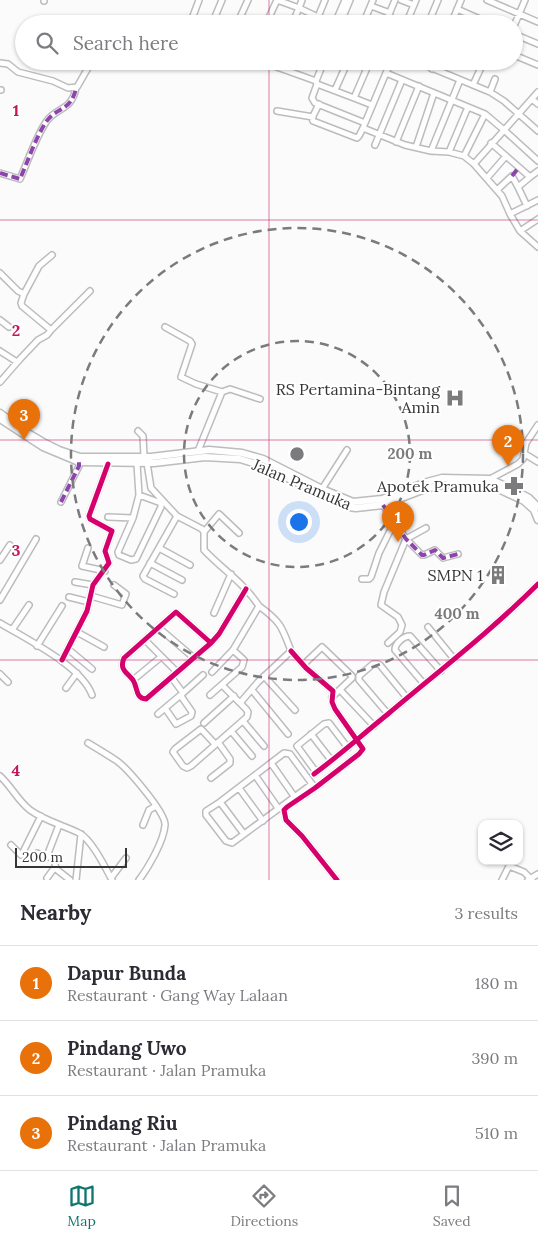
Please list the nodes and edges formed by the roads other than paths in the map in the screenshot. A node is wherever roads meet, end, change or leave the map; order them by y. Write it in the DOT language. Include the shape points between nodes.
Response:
graph roads {
  1 [pos="199,0"];
  2 [pos="222,0"];
  3 [pos="248,0"];
  4 [pos="277,0"];
  5 [pos="302,0"];
  6 [pos="325,0"];
  7 [pos="345,0"];
  8 [pos="350,0"];
  9 [pos="373,0"];
  10 [pos="395,0"];
  11 [pos="400,0"];
  12 [pos="438,0"];
  13 [pos="459,0"];
  14 [pos="487,0"];
  15 [pos="525,0"];
  16 [pos="415,3"];
  17 [pos="371,6"];
  18 [pos="298,8"];
  19 [pos="457,9"];
  20 [pos="390,13"];
  21 [pos="519,14"];
  22 [pos="193,15"];
  23 [pos="216,15"];
  24 [pos="242,15"];
  25 [pos="270,15"];
  26 [pos="295,15"];
  27 [pos="314,15"];
  28 [pos="319,15"];
  29 [pos="338,15"];
  30 [pos="344,15"];
  31 [pos="367,15"];
  32 [pos="410,15"];
  33 [pos="432,15"];
  34 [pos="455,15"];
  35 [pos="471,15"];
  36 [pos="523,16"];
  37 [pos="538,22"];
  38 [pos="523,38"];
  39 [pos="538,44"];
  40 [pos="523,59"];
  41 [pos="0,63"];
  42 [pos="538,66"];
  43 [pos="15,70"];
  44 [pos="16,70"];
  45 [pos="87,70"];
  46 [pos="284,70"];
  47 [pos="321,70"];
  48 [pos="344,70"];
  49 [pos="366,70"];
  50 [pos="387,70"];
  51 [pos="435,70"];
  52 [pos="478,70"];
  53 [pos="386,73"];
  54 [pos="402,80"];
  55 [pos="460,80"];
  56 [pos="495,80"];
  57 [pos="317,82"];
  58 [pos="473,85"];
  59 [pos="419,86"];
  60 [pos="76,88"];
  61 [pos="335,90"];
  62 [pos="490,92"];
  63 [pos="538,92"];
  64 [pos="434,93"];
  65 [pos="354,98"];
  66 [pos="532,99"];
  67 [pos="451,100"];
  68 [pos="319,104"];
  69 [pos="538,104"];
  70 [pos="372,105"];
  71 [pos="468,107"];
  72 [pos="277,111"];
  73 [pos="519,113"];
  74 [pos="485,114"];
  75 [pos="313,116"];
  76 [pos="364,125"];
  77 [pos="504,130"];
  78 [pos="538,131"];
  79 [pos="379,135"];
  80 [pos="396,142"];
  81 [pos="491,144"];
  82 [pos="375,145"];
  83 [pos="416,147"];
  84 [pos="431,151"];
  85 [pos="449,152"];
  86 [pos="464,156"];
  87 [pos="506,156"];
  88 [pos="538,161"];
  89 [pos="474,164"];
  90 [pos="519,167"];
  91 [pos="538,171"];
  92 [pos="0,173"];
  93 [pos="512,176"];
  94 [pos="530,177"];
  95 [pos="487,178"];
  96 [pos="518,187"];
  97 [pos="497,190"];
  98 [pos="538,200"];
  99 [pos="527,206"];
  100 [pos="510,214"];
  101 [pos="538,219"];
  102 [pos="520,231"];
  103 [pos="538,247"];
  104 [pos="52,255"];
  105 [pos="0,273"];
  106 [pos="90,291"];
  107 [pos="24,294"];
  108 [pos="0,320"];
  109 [pos="9,327"];
  110 [pos="165,327"];
  111 [pos="50,330"];
  112 [pos="0,351"];
  113 [pos="17,362"];
  114 [pos="0,382"];
  115 [pos="222,392"];
  116 [pos="260,399"];
  117 [pos="0,413"];
  118 [pos="0,419"];
  119 [pos="538,426"];
  120 [pos="138,430"];
  121 [pos="44,445"];
  122 [pos="347,450"];
  123 [pos="198,451"];
  124 [pos="525,454"];
  125 [pos="241,456"];
  126 [pos="146,460"];
  127 [pos="79,462"];
  128 [pos="262,462"];
  129 [pos="538,462"];
  130 [pos="108,464"];
  131 [pos="137,464"];
  132 [pos="490,479"];
  133 [pos="322,489"];
  134 [pos="139,495"];
  135 [pos="61,502"];
  136 [pos="537,504"];
  137 [pos="383,505"];
  138 [pos="177,516"];
  139 [pos="108,517"];
  140 [pos="133,518"];
  141 [pos="538,520"];
  142 [pos="394,523"];
  143 [pos="426,528"];
  144 [pos="204,532"];
  145 [pos="239,533"];
  146 [pos="36,539"];
  147 [pos="406,539"];
  148 [pos="10,545"];
  149 [pos="88,548"];
  150 [pos="159,548"];
  151 [pos="458,554"];
  152 [pos="0,560"];
  153 [pos="150,563"];
  154 [pos="190,565"];
  155 [pos="105,571"];
  156 [pos="231,574"];
  157 [pos="362,579"];
  158 [pos="182,580"];
  159 [pos="75,582"];
  160 [pos="538,584"];
  161 [pos="93,585"];
  162 [pos="114,585"];
  163 [pos="246,589"];
  164 [pos="174,594"];
  165 [pos="69,597"];
  166 [pos="90,599"];
  167 [pos="0,600"];
  168 [pos="29,605"];
  169 [pos="62,606"];
  170 [pos="259,606"];
  171 [pos="214,613"];
  172 [pos="0,623"];
  173 [pos="428,627"];
  174 [pos="159,628"];
  175 [pos="12,630"];
  176 [pos="77,632"];
  177 [pos="145,640"];
  178 [pos="211,643"];
  179 [pos="388,643"];
  180 [pos="37,646"];
  181 [pos="104,647"];
  182 [pos="68,650"];
  183 [pos="233,650"];
  184 [pos="291,652"];
  185 [pos="161,657"];
  186 [pos="194,658"];
  187 [pos="454,659"];
  188 [pos="62,660"];
  189 [pos="303,665"];
  190 [pos="92,669"];
  191 [pos="440,670"];
  192 [pos="177,672"];
  193 [pos="212,672"];
  194 [pos="77,673"];
  195 [pos="0,674"];
  196 [pos="203,675"];
  197 [pos="264,676"];
  198 [pos="172,678"];
  199 [pos="133,680"];
  200 [pos="8,682"];
  201 [pos="424,684"];
  202 [pos="222,685"];
  203 [pos="66,688"];
  204 [pos="252,690"];
  205 [pos="342,692"];
  206 [pos="182,694"];
  207 [pos="92,695"];
  208 [pos="210,695"];
  209 [pos="234,696"];
  210 [pos="332,697"];
  211 [pos="407,698"];
  212 [pos="240,703"];
  213 [pos="165,708"];
  214 [pos="295,710"];
  215 [pos="158,714"];
  216 [pos="388,714"];
  217 [pos="243,721"];
  218 [pos="204,723"];
  219 [pos="374,726"];
  220 [pos="231,731"];
  221 [pos="288,734"];
  222 [pos="312,734"];
  223 [pos="357,741"];
  224 [pos="88,743"];
  225 [pos="217,743"];
  226 [pos="264,746"];
  227 [pos="348,748"];
  228 [pos="252,756"];
  229 [pos="331,760"];
  230 [pos="271,763"];
  231 [pos="256,775"];
  232 [pos="0,776"];
  233 [pos="211,778"];
  234 [pos="313,786"];
  235 [pos="239,788"];
  236 [pos="294,796"];
  237 [pos="220,802"];
  238 [pos="156,806"];
  239 [pos="278,808"];
  240 [pos="41,816"];
  241 [pos="263,821"];
  242 [pos="59,825"];
  243 [pos="143,825"];
  244 [pos="80,834"];
  245 [pos="244,834"];
  246 [pos="10,845"];
  247 [pos="37,853"];
  248 [pos="47,856"];
  249 [pos="126,858"];
  250 [pos="55,867"];
  251 [pos="62,874"];
  252 [pos="47,878"];
  253 [pos="533,878"];
  254 [pos="112,879"];
  255 [pos="58,880"];
  256 [pos="70,880"];
  257 [pos="76,880"];
  258 [pos="139,880"];
  259 [pos="337,880"];
  260 [pos="502,880"];
  1 -- 22 [label="street"];
  2 -- 23 [label="street"];
  3 -- 24 [label="street"];
  4 -- 18 [label="street"];
  4 -- 25 [label="street"];
  5 -- 18 [label="street"];
  6 -- 28 [label="street"];
  7 -- 29 [label="street"];
  8 -- 30 [label="street"];
  9 -- 17 [label="street"];
  10 -- 20 [label="street"];
  11 -- 16 [label="street"];
  12 -- 33 [label="street"];
  13 -- 19 [label="street"];
  14 -- 21 [label="street"];
  15 -- 21 [label="street"];
  16 -- 32 [label="street"];
  17 -- 20 [label="street"];
  17 -- 31 [label="street"];
  18 -- 26 [label="street"];
  18 -- 27 [label="street"];
  19 -- 34 [label="street"];
  19 -- 35 [label="street"];
  36 -- 37 [label="street"];
  38 -- 39 [label="street"];
  40 -- 42 [label="street"];
  41 -- 43 [label="street"];
  44 -- 60 [label="street"];
  45 -- 60 [label="street"];
  46 -- 57 [label="street"];
  47 -- 57 [label="street"];
  48 -- 61 [label="street"];
  49 -- 65 [label="street"];
  50 -- 53 [label="street"];
  51 -- 55 [label="street"];
  52 -- 58 [label="street"];
  53 -- 54 [label="street"];
  53 -- 70 [label="street"];
  54 -- 59 [label="street"];
  54 -- 79 [label="street"];
  55 -- 58 [label="street"];
  55 -- 67 [label="street"];
  56 -- 62 [label="street"];
  57 -- 61 [label="street"];
  57 -- 68 [label="street" via="312,100"];
  58 -- 62 [label="street"];
  59 -- 64 [label="street"];
  59 -- 80 [label="street"];
  60 -- 92 [label="street" via="69,105 48,120 20,179"];
  61 -- 65 [label="street"];
  62 -- 73 [label="street"];
  63 -- 66 [label="street"];
  64 -- 67 [label="street"];
  64 -- 83 [label="street"];
  65 -- 70 [label="street"];
  66 -- 69 [label="street"];
  66 -- 73 [label="street"];
  67 -- 71 [label="street"];
  67 -- 84 [label="street"];
  68 -- 75 [label="street"];
  68 -- 76 [label="street"];
  70 -- 76 [label="street"];
  71 -- 74 [label="street"];
  71 -- 85 [label="street"];
  72 -- 75 [label="street"];
  73 -- 77 [label="street"];
  73 -- 78 [label="street"];
  74 -- 77 [label="street"];
  74 -- 86 [label="street"];
  75 -- 76 [label="street" via="313,121 357,138"];
  76 -- 79 [label="street"];
  77 -- 81 [label="street"];
  77 -- 88 [label="street"];
  79 -- 80 [label="street"];
  79 -- 82 [label="street"];
  80 -- 83 [label="street"];
  81 -- 87 [label="street"];
  81 -- 89 [label="street"];
  83 -- 84 [label="street"];
  84 -- 85 [label="street"];
  85 -- 86 [label="street"];
  86 -- 89 [label="street"];
  87 -- 90 [label="street"];
  87 -- 95 [label="street"];
  89 -- 95 [label="street"];
  90 -- 93 [label="street"];
  90 -- 94 [label="street"];
  91 -- 94 [label="street"];
  93 -- 96 [label="street"];
  93 -- 97 [label="street"];
  94 -- 96 [label="street"];
  95 -- 97 [label="street"];
  96 -- 99 [label="street"];
  97 -- 100 [label="street"];
  98 -- 99 [label="street"];
  99 -- 100 [label="street"];
  100 -- 102 [label="street"];
  101 -- 102 [label="street"];
  102 -- 103 [label="street"];
  104 -- 107 [label="street" via="39,266"];
  105 -- 107 [label="street"];
  106 -- 111 [label="street"];
  107 -- 111 [label="street" via="22,306"];
  108 -- 109 [label="street"];
  110 -- 115 [label="street" via="192,344 181,377"];
  111 -- 113 [label="street"];
  112 -- 113 [label="street"];
  113 -- 114 [label="street"];
  115 -- 116 [label="street" via="230,390"];
  115 -- 123 [label="street"];
  117 -- 121 [label="main road, Jalan Pramuka"];
  118 -- 121 [label="main road, Jalan Pramuka"];
  119 -- 124 [label="street" via="526,443"];
  120 -- 126 [label="street" via="143,436"];
  121 -- 126 [label="main road, Jalan Pramuka" via="86,458"];
  121 -- 127 [label="main road, Jalan Pramuka"];
  122 -- 133 [label="street"];
  123 -- 125 [label="main road, Jalan Pramuka"];
  123 -- 126 [label="main road, Jalan Pramuka"];
  124 -- 129 [label="street"];
  124 -- 132 [label="street" via="518,464"];
  125 -- 126 [label="main road, Jalan Pramuka"];
  125 -- 128 [label="main road, Jalan Pramuka"];
  126 -- 131 [label="main road, Jalan Pramuka"];
  126 -- 138 [label="street" via="151,488"];
  127 -- 130 [label="main road, Jalan Pramuka"];
  127 -- 135 [label="street"];
  128 -- 133 [label="main road, Jalan Pramuka"];
  128 -- 137 [label="main road, Jalan Pramuka" via="349,507"];
  130 -- 131 [label="main road, Jalan Pramuka"];
  130 -- 155 [label="street" via="89,516 113,532 105,551 109,563"];
  131 -- 134 [label="street"];
  132 -- 133 [label="main road, Jalan Pramuka" via="442,478 382,499 363,502 349,501"];
  132 -- 136 [label="main road, Jalan Pramuka"];
  134 -- 140 [label="street"];
  134 -- 140 [label="street" via="159,502 161,507 136,559 131,560 118,552"];
  137 -- 141 [label="main road, Jalan Pramuka" via="442,485 484,485 524,501 534,510"];
  137 -- 142 [label="street"];
  138 -- 144 [label="street"];
  138 -- 150 [label="street"];
  139 -- 140 [label="street"];
  142 -- 147 [label="street"];
  142 -- 157 [label="street" via="371,577"];
  143 -- 147 [label="street"];
  144 -- 145 [label="street" via="219,514"];
  144 -- 156 [label="street" via="204,550"];
  146 -- 167 [label="street"];
  147 -- 151 [label="street" via="424,555 435,550 443,558"];
  147 -- 179 [label="street" via="381,602 398,617 402,626"];
  148 -- 152 [label="street"];
  149 -- 155 [label="street" via="82,566"];
  150 -- 153 [label="street"];
  150 -- 154 [label="street"];
  153 -- 158 [label="street"];
  153 -- 164 [label="street" via="144,578"];
  155 -- 161 [label="street"];
  156 -- 163 [label="street"];
  156 -- 171 [label="street"];
  159 -- 161 [label="street"];
  160 -- 187 [label="street"];
  161 -- 166 [label="street"];
  162 -- 166 [label="street" via="126,594 122,605"];
  163 -- 170 [label="street"];
  163 -- 178 [label="street"];
  165 -- 166 [label="street"];
  166 -- 176 [label="street"];
  168 -- 175 [label="street"];
  169 -- 180 [label="street"];
  170 -- 183 [label="street"];
  170 -- 184 [label="street" via="280,625"];
  172 -- 175 [label="street"];
  173 -- 187 [label="street"];
  174 -- 177 [label="street"];
  174 -- 178 [label="street" via="177,612"];
  174 -- 186 [label="street"];
  175 -- 180 [label="street"];
  176 -- 181 [label="street"];
  176 -- 182 [label="street"];
  177 -- 185 [label="street"];
  177 -- 199 [label="street" via="123,660 124,671"];
  178 -- 186 [label="street"];
  180 -- 188 [label="street"];
  182 -- 188 [label="street"];
  182 -- 190 [label="street"];
  183 -- 193 [label="street"];
  183 -- 202 [label="street" via="244,664"];
  184 -- 189 [label="street"];
  184 -- 197 [label="street"];
  185 -- 192 [label="street"];
  185 -- 199 [label="street"];
  186 -- 192 [label="street"];
  187 -- 191 [label="street"];
  188 -- 194 [label="street"];
  189 -- 210 [label="street" via="331,689"];
  189 -- 210 [label="street" via="322,647 352,676"];
  191 -- 201 [label="street"];
  191 -- 201 [label="street" via="413,638 404,637 395,650"];
  192 -- 198 [label="street"];
  194 -- 203 [label="street"];
  194 -- 207 [label="street" via="89,686"];
  195 -- 200 [label="street"];
  196 -- 206 [label="street"];
  197 -- 204 [label="street"];
  197 -- 214 [label="street"];
  198 -- 199 [label="street" via="144,700 138,695"];
  198 -- 206 [label="street"];
  201 -- 211 [label="street"];
  202 -- 208 [label="street"];
  202 -- 209 [label="street"];
  204 -- 212 [label="street"];
  204 -- 221 [label="street"];
  205 -- 219 [label="street"];
  206 -- 213 [label="street"];
  206 -- 213 [label="street" via="192,712 190,716 176,724"];
  209 -- 212 [label="street"];
  209 -- 218 [label="street"];
  210 -- 223 [label="street" via="335,709"];
  211 -- 216 [label="street"];
  211 -- 216 [label="street" via="380,665 374,664 359,676"];
  212 -- 217 [label="street" via="248,712"];
  213 -- 215 [label="street"];
  216 -- 219 [label="street"];
  217 -- 220 [label="street"];
  217 -- 226 [label="street"];
  219 -- 223 [label="street"];
  220 -- 225 [label="street"];
  220 -- 228 [label="street"];
  222 -- 227 [label="street" via="328,722"];
  222 -- 229 [label="street"];
  222 -- 229 [label="street" via="297,746 315,773"];
  223 -- 227 [label="street"];
  223 -- 234 [label="street" via="363,752"];
  224 -- 238 [label="street" via="119,762"];
  225 -- 225 [label="street" via="187,768 174,752 201,729"];
  225 -- 233 [label="street" via="230,762"];
  227 -- 229 [label="street"];
  230 -- 231 [label="street"];
  230 -- 234 [label="street" via="288,753"];
  230 -- 236 [label="street"];
  231 -- 235 [label="street"];
  231 -- 239 [label="street"];
  232 -- 240 [label="street" via="20,802"];
  234 -- 236 [label="street"];
  234 -- 259 [label="street" via="287,806 284,814"];
  235 -- 237 [label="street"];
  235 -- 241 [label="street"];
  236 -- 239 [label="street"];
  237 -- 245 [label="street"];
  237 -- 245 [label="street" via="206,811 207,817 228,843"];
  238 -- 243 [label="street" via="149,810"];
  238 -- 258 [label="street" via="164,817 165,825 150,865"];
  239 -- 241 [label="street"];
  240 -- 242 [label="street"];
  240 -- 246 [label="street" via="22,854"];
  241 -- 245 [label="street"];
  242 -- 244 [label="street"];
  242 -- 248 [label="street"];
  244 -- 254 [label="street"];
  244 -- 257 [label="street"];
  247 -- 248 [label="street"];
  248 -- 250 [label="street" via="55,859"];
  249 -- 254 [label="street"];
  250 -- 251 [label="street"];
  250 -- 252 [label="street"];
  251 -- 255 [label="street"];
  251 -- 256 [label="street"];
  253 -- 260 [label="street" via="509,866"];
}
